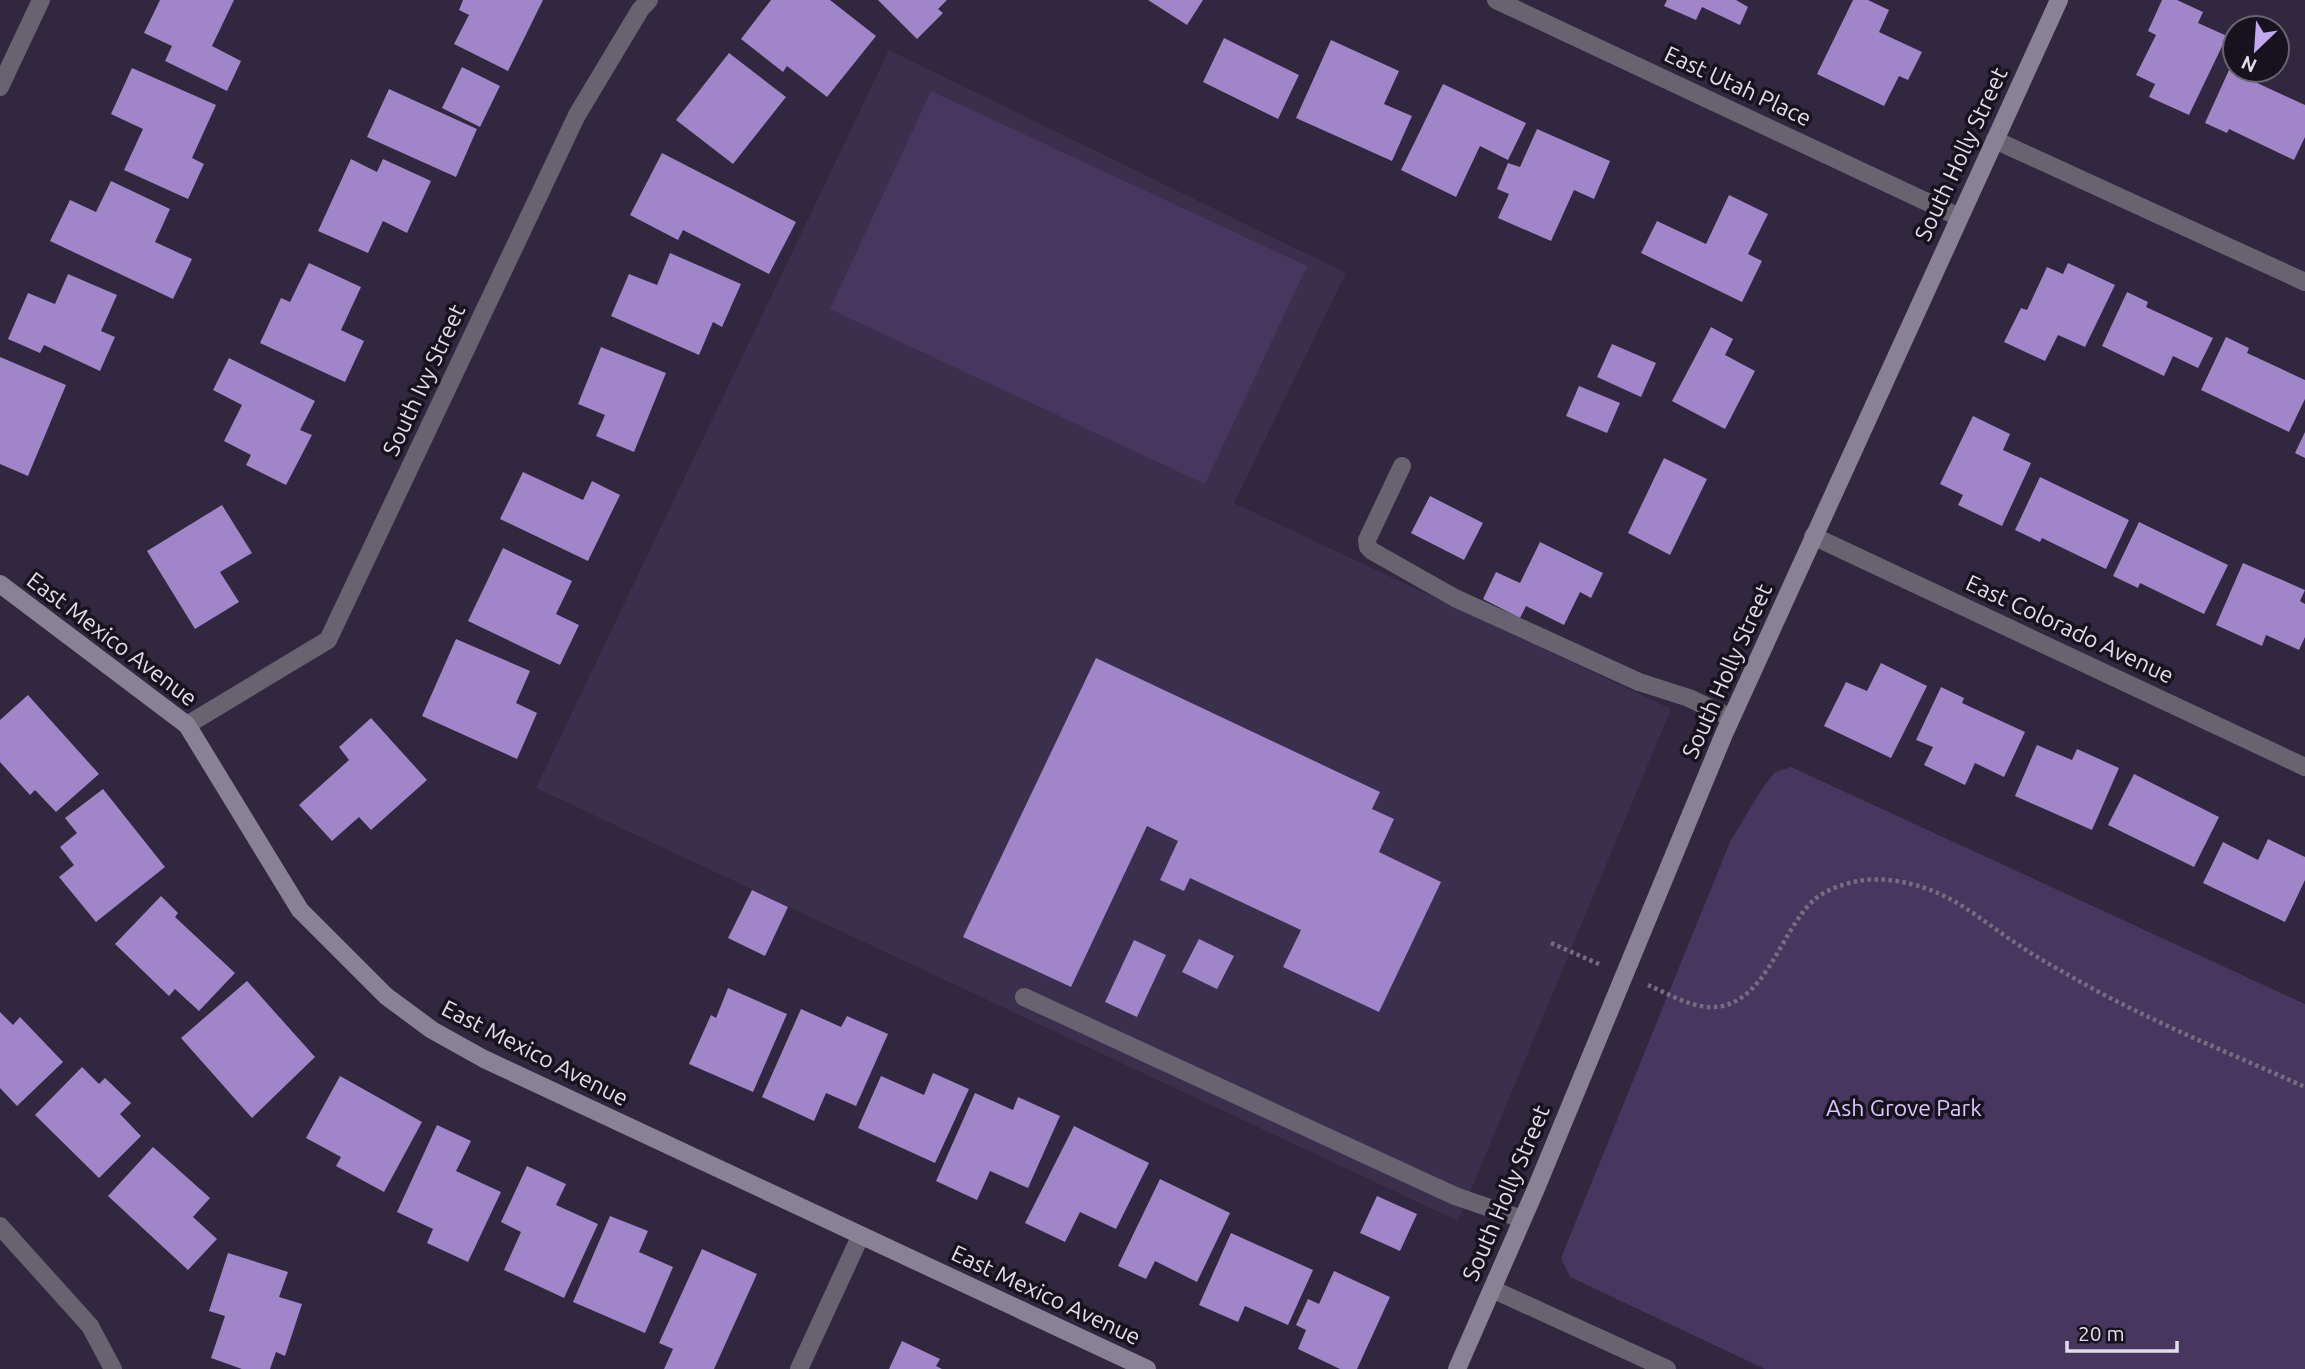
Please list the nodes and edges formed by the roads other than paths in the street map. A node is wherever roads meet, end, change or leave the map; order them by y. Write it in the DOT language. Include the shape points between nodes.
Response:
graph roads {
  1 [pos="41,0"];
  2 [pos="649,0"];
  3 [pos="1496,0"];
  4 [pos="2059,0"];
  5 [pos="1527,7"];
  6 [pos="0,88"];
  7 [pos="1995,140"];
  8 [pos="1959,217"];
  9 [pos="2305,282"];
  10 [pos="1402,466"];
  11 [pos="1813,536"];
  12 [pos="0,584"];
  13 [pos="1731,718"];
  14 [pos="187,725"];
  15 [pos="2305,767"];
  16 [pos="1024,997"];
  17 [pos="1522,1219"];
  18 [pos="0,1226"];
  19 [pos="860,1237"];
  20 [pos="1492,1289"];
  21 [pos="113,1369"];
  22 [pos="799,1369"];
  23 [pos="1147,1369"];
  24 [pos="1457,1369"];
  25 [pos="1667,1369"];
  1 -- 6 [label="street"];
  2 -- 14 [label="street, South Ivy Street" via="578,115 328,640"];
  3 -- 5 [label="street, East Utah Place"];
  4 -- 7 [label="main road, South Holly Street"];
  5 -- 8 [label="street, East Utah Place"];
  7 -- 8 [label="main road, South Holly Street"];
  7 -- 9 [label="street"];
  8 -- 11 [label="main road, South Holly Street"];
  10 -- 13 [label="street" via="1367,540 1372,551 1455,598 1639,682"];
  11 -- 13 [label="main road, South Holly Street"];
  11 -- 15 [label="street, East Colorado Avenue"];
  12 -- 14 [label="main road, East Mexico Avenue"];
  13 -- 17 [label="main road, South Holly Street"];
  14 -- 19 [label="main road, East Mexico Avenue" via="300,910 386,996 432,1030 484,1059"];
  16 -- 17 [label="street" via="1455,1196"];
  17 -- 20 [label="main road, South Holly Street"];
  18 -- 21 [label="street" via="90,1326"];
  19 -- 22 [label="street"];
  19 -- 23 [label="main road, East Mexico Avenue"];
  20 -- 24 [label="main road, South Holly Street"];
  20 -- 25 [label="street"];
}
